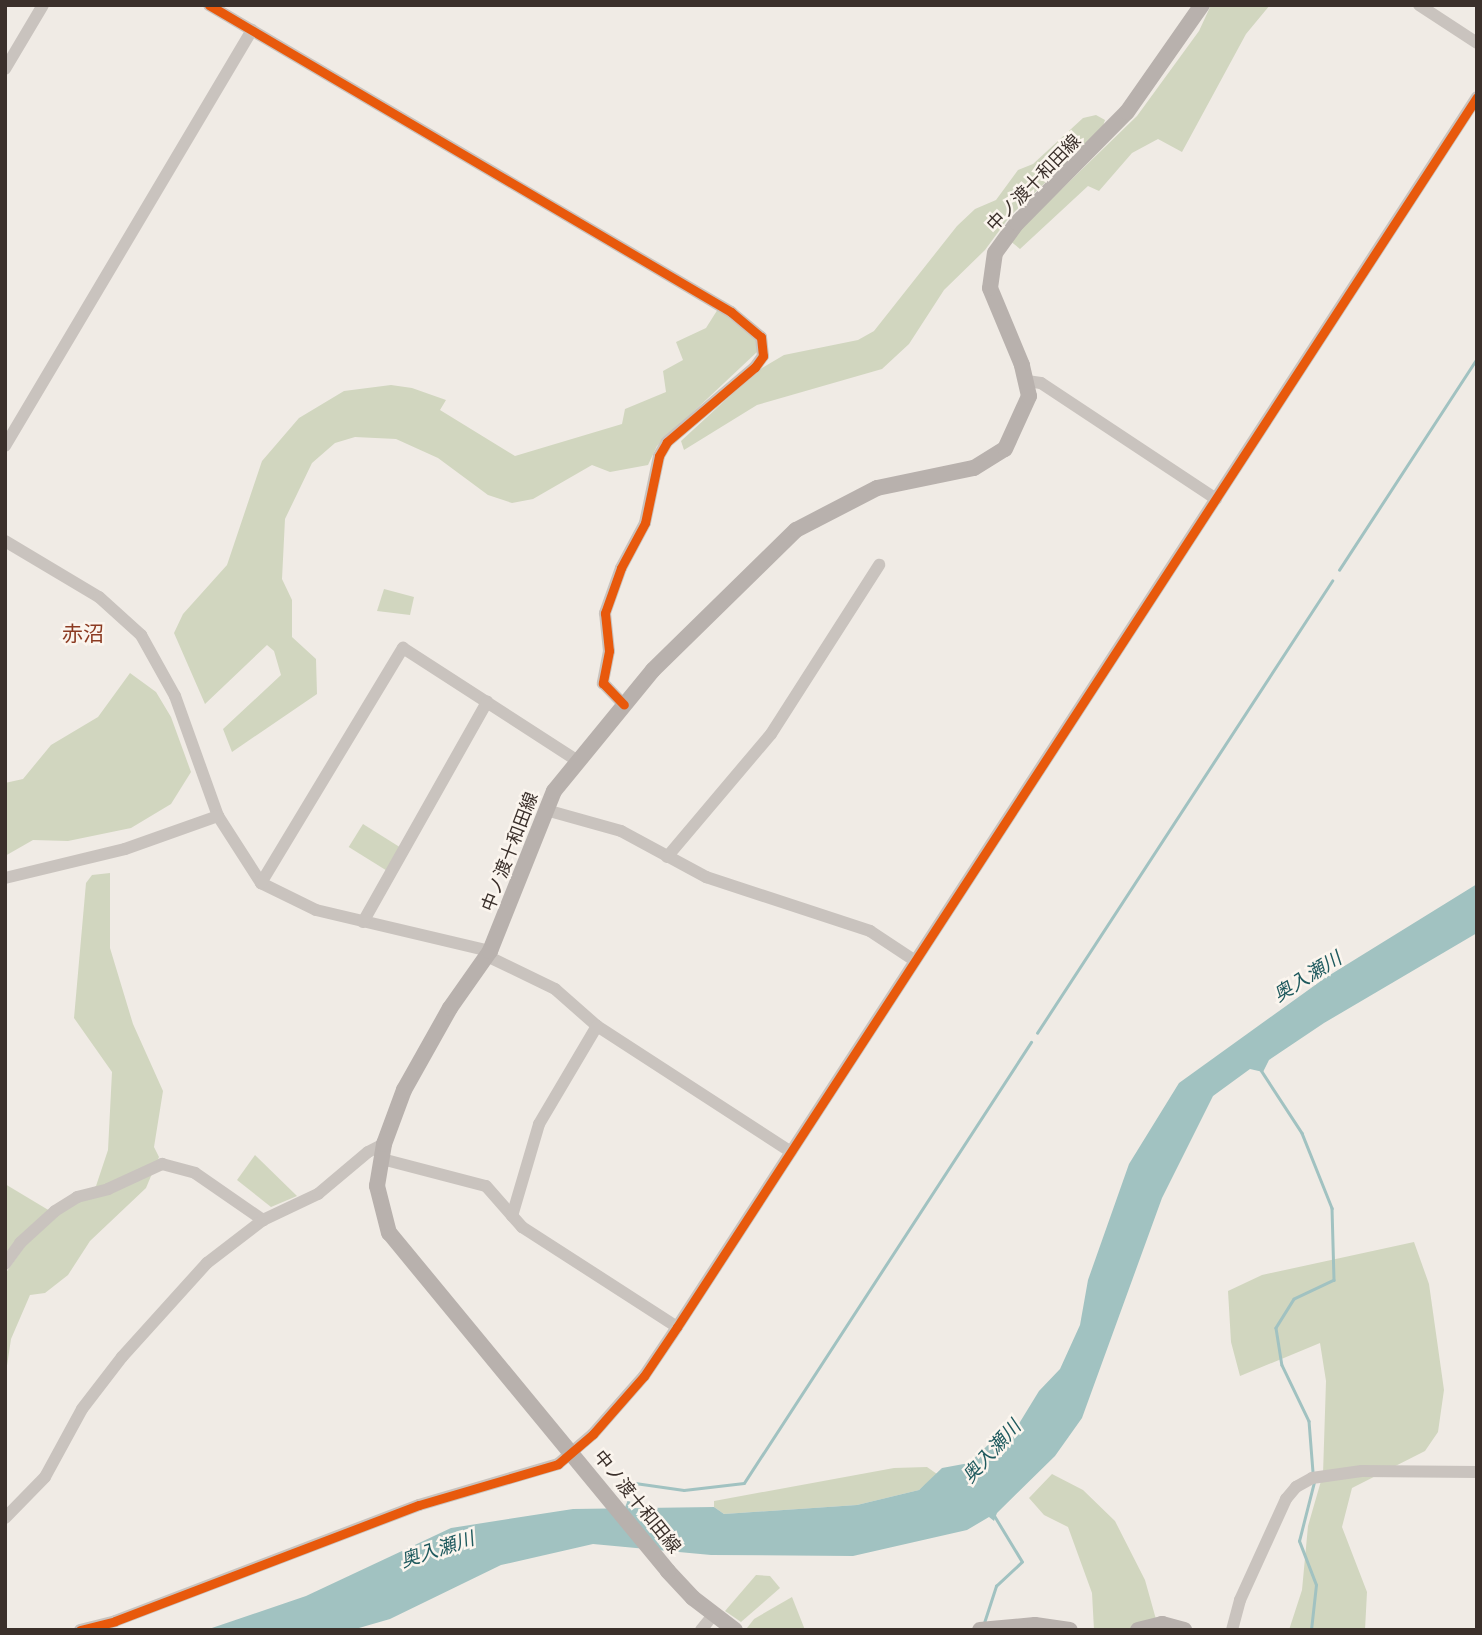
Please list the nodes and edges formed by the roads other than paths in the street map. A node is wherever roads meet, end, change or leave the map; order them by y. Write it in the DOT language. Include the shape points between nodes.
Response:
graph roads {
  1 [pos="43,5"];
  2 [pos="209,5"];
  3 [pos="1202,5"];
  4 [pos="1419,5"];
  5 [pos="252,30"];
  6 [pos="1477,43"];
  7 [pos="5,69"];
  8 [pos="1477,97"];
  9 [pos="1027,381"];
  10 [pos="5,446"];
  11 [pos="1216,499"];
  12 [pos="5,541"];
  13 [pos="879,565"];
  14 [pos="487,702"];
  15 [pos="624,705"];
  16 [pos="576,761"];
  17 [pos="546,810"];
  18 [pos="218,816"];
  19 [pos="667,857"];
  20 [pos="5,878"];
  21 [pos="261,883"];
  22 [pos="363,922"];
  23 [pos="489,953"];
  24 [pos="914,960"];
  25 [pos="597,1026"];
  26 [pos="383,1152"];
  27 [pos="791,1152"];
  28 [pos="512,1216"];
  29 [pos="263,1220"];
  30 [pos="5,1264"];
  31 [pos="677,1327"];
  32 [pos="573,1454"];
  33 [pos="1477,1472"];
  34 [pos="5,1518"];
  35 [pos="713,1615"];
  36 [pos="984,1628"];
  37 [pos="80,1630"];
  38 [pos="701,1630"];
  39 [pos="735,1630"];
  40 [pos="1070,1630"];
  41 [pos="1138,1630"];
  42 [pos="1184,1630"];
  43 [pos="1232,1630"];
  1 -- 7 [label="street"];
  2 -- 5 [label="street"];
  3 -- 9 [label="main road, 中ノ渡十和田線" via="1127,112 1017,223 995,253 990,288"];
  4 -- 6 [label="street"];
  5 -- 10 [label="street"];
  5 -- 15 [label="street" via="740,318 761,337 763,356 755,366 667,442 659,456 645,523 621,568 605,613 610,651 603,683"];
  8 -- 11 [label="street"];
  9 -- 11 [label="street" via="1041,383"];
  9 -- 15 [label="main road, 中ノ渡十和田線" via="1028,403 997,458 974,468 877,488 796,530 734,587"];
  11 -- 24 [label="street"];
  12 -- 18 [label="street" via="99,597 141,635 175,696"];
  13 -- 19 [label="street" via="771,734"];
  14 -- 16 [label="street"];
  14 -- 21 [label="street" via="403,648"];
  14 -- 22 [label="street"];
  15 -- 16 [label="main road, 中ノ渡十和田線"];
  16 -- 17 [label="main road, 中ノ渡十和田線"];
  17 -- 19 [label="street" via="621,831"];
  17 -- 23 [label="main road, 中ノ渡十和田線"];
  18 -- 20 [label="street" via="125,849"];
  18 -- 21 [label="street"];
  19 -- 24 [label="street" via="706,877 870,931"];
  21 -- 22 [label="street" via="298,904"];
  22 -- 23 [label="street"];
  23 -- 25 [label="street" via="555,989"];
  23 -- 26 [label="main road, 中ノ渡十和田線" via="450,1008 404,1090"];
  24 -- 27 [label="street"];
  25 -- 27 [label="street"];
  25 -- 28 [label="street" via="539,1124"];
  26 -- 28 [label="street" via="486,1186"];
  26 -- 29 [label="street" via="368,1153 318,1194"];
  26 -- 32 [label="main road, 中ノ渡十和田線" via="379,1206 389,1233"];
  27 -- 31 [label="street"];
  28 -- 31 [label="street"];
  29 -- 30 [label="street" via="195,1173 162,1164 108,1189 90,1191 55,1211"];
  29 -- 34 [label="street" via="207,1263 122,1357 82,1409 45,1477"];
  31 -- 32 [label="street" via="644,1376"];
  32 -- 35 [label="main road, 中ノ渡十和田線" via="668,1571"];
  32 -- 37 [label="street" via="558,1464 419,1505 116,1621"];
  33 -- 43 [label="street" via="1333,1473 1296,1487 1286,1499 1240,1601"];
  35 -- 38 [label="street"];
  35 -- 39 [label="main road, 中ノ渡十和田線"];
  36 -- 40 [label="main road"];
  41 -- 42 [label="main road" via="1162,1624"];
}
